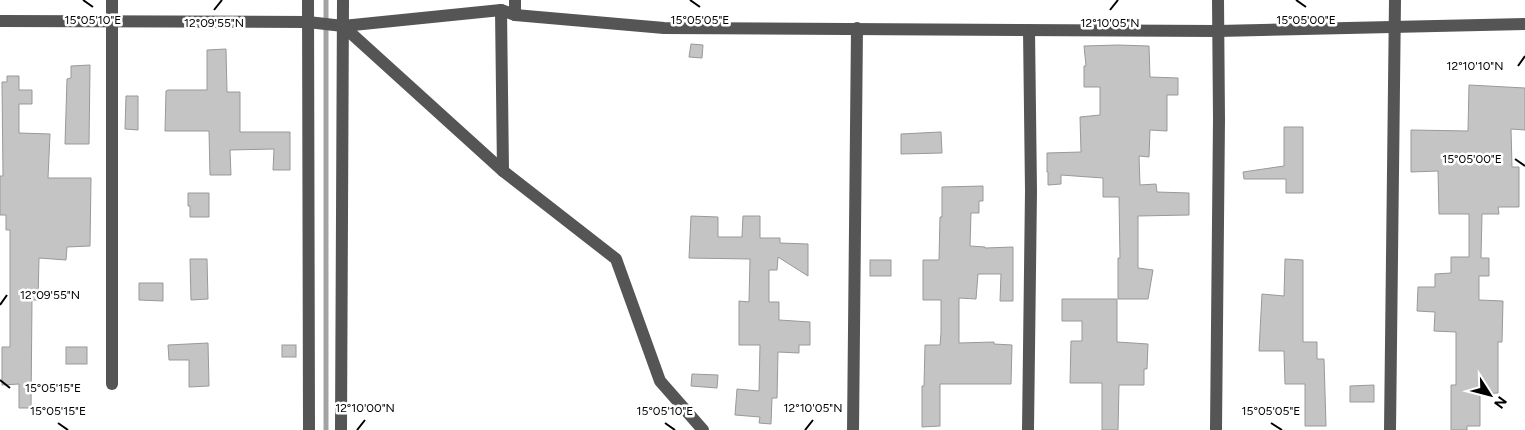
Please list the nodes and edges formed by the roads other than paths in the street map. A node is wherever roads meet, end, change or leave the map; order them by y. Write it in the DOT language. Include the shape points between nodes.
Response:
graph roads {
  1 [pos="112,0"];
  2 [pos="308,0"];
  3 [pos="343,0"];
  4 [pos="515,0"];
  5 [pos="1218,0"];
  6 [pos="1395,0"];
  7 [pos="501,10"];
  8 [pos="515,15"];
  9 [pos="0,21"];
  10 [pos="112,21"];
  11 [pos="312,22"];
  12 [pos="1525,24"];
  13 [pos="339,25"];
  14 [pos="1395,26"];
  15 [pos="857,28"];
  16 [pos="1028,30"];
  17 [pos="1218,32"];
  18 [pos="502,171"];
  19 [pos="112,384"];
  20 [pos="309,430"];
  21 [pos="341,430"];
  22 [pos="703,430"];
  23 [pos="853,430"];
  24 [pos="1028,430"];
  25 [pos="1216,430"];
  26 [pos="1390,430"];
  1 -- 10 [label="street"];
  2 -- 11 [label="street"];
  3 -- 13 [label="street"];
  4 -- 8 [label="street"];
  5 -- 17 [label="street"];
  6 -- 14 [label="street"];
  7 -- 8 [label="street"];
  7 -- 13 [label="street"];
  7 -- 18 [label="street"];
  8 -- 15 [label="street" via="664,28"];
  9 -- 10 [label="street"];
  10 -- 11 [label="street"];
  10 -- 19 [label="street"];
  11 -- 13 [label="street"];
  11 -- 20 [label="street"];
  12 -- 14 [label="street"];
  13 -- 18 [label="street"];
  13 -- 21 [label="street"];
  14 -- 17 [label="street"];
  14 -- 26 [label="street"];
  15 -- 16 [label="street"];
  15 -- 23 [label="street"];
  16 -- 17 [label="street"];
  16 -- 24 [label="street" via="1031,191"];
  17 -- 25 [label="street"];
  18 -- 22 [label="street" via="616,259 660,381"];
}
